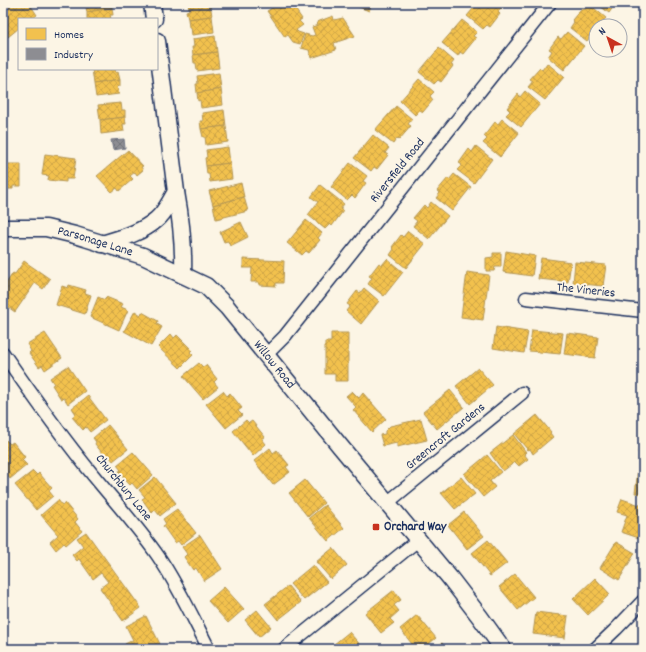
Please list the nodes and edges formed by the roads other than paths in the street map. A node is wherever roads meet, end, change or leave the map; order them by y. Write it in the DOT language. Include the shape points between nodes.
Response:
graph roads {
  1 [pos="152,3"];
  2 [pos="550,3"];
  3 [pos="154,18"];
  4 [pos="158,49"];
  5 [pos="176,192"];
  6 [pos="3,228"];
  7 [pos="102,244"];
  8 [pos="183,275"];
  9 [pos="526,298"];
  10 [pos="643,311"];
  11 [pos="3,353"];
  12 [pos="266,355"];
  13 [pos="522,393"];
  14 [pos="387,503"];
  15 [pos="418,540"];
  16 [pos="643,601"];
  17 [pos="209,649"];
  18 [pos="284,649"];
  19 [pos="503,649"];
  20 [pos="595,649"];
  1 -- 3 [label="street"];
  2 -- 12 [label="street, Riversfield Road" via="285,336"];
  4 -- 5 [label="street"];
  5 -- 7 [label="street" via="158,219 134,233"];
  5 -- 8 [label="street" via="183,240"];
  6 -- 7 [label="street, Parsonage Lane" via="46,228"];
  7 -- 8 [label="street, Parsonage Lane" via="143,256"];
  8 -- 12 [label="street, Willow Road" via="206,286 227,307"];
  9 -- 10 [label="street, The Vineries"];
  11 -- 17 [label="street, Churchbury Lane" via="48,417 158,556 178,588"];
  12 -- 14 [label="street, Willow Road"];
  13 -- 14 [label="street, Greencroft Gardens"];
  14 -- 15 [label="street, Willow Road"];
  15 -- 18 [label="street"];
  15 -- 19 [label="street, Willow Road"];
  16 -- 20 [label="street"];
}
